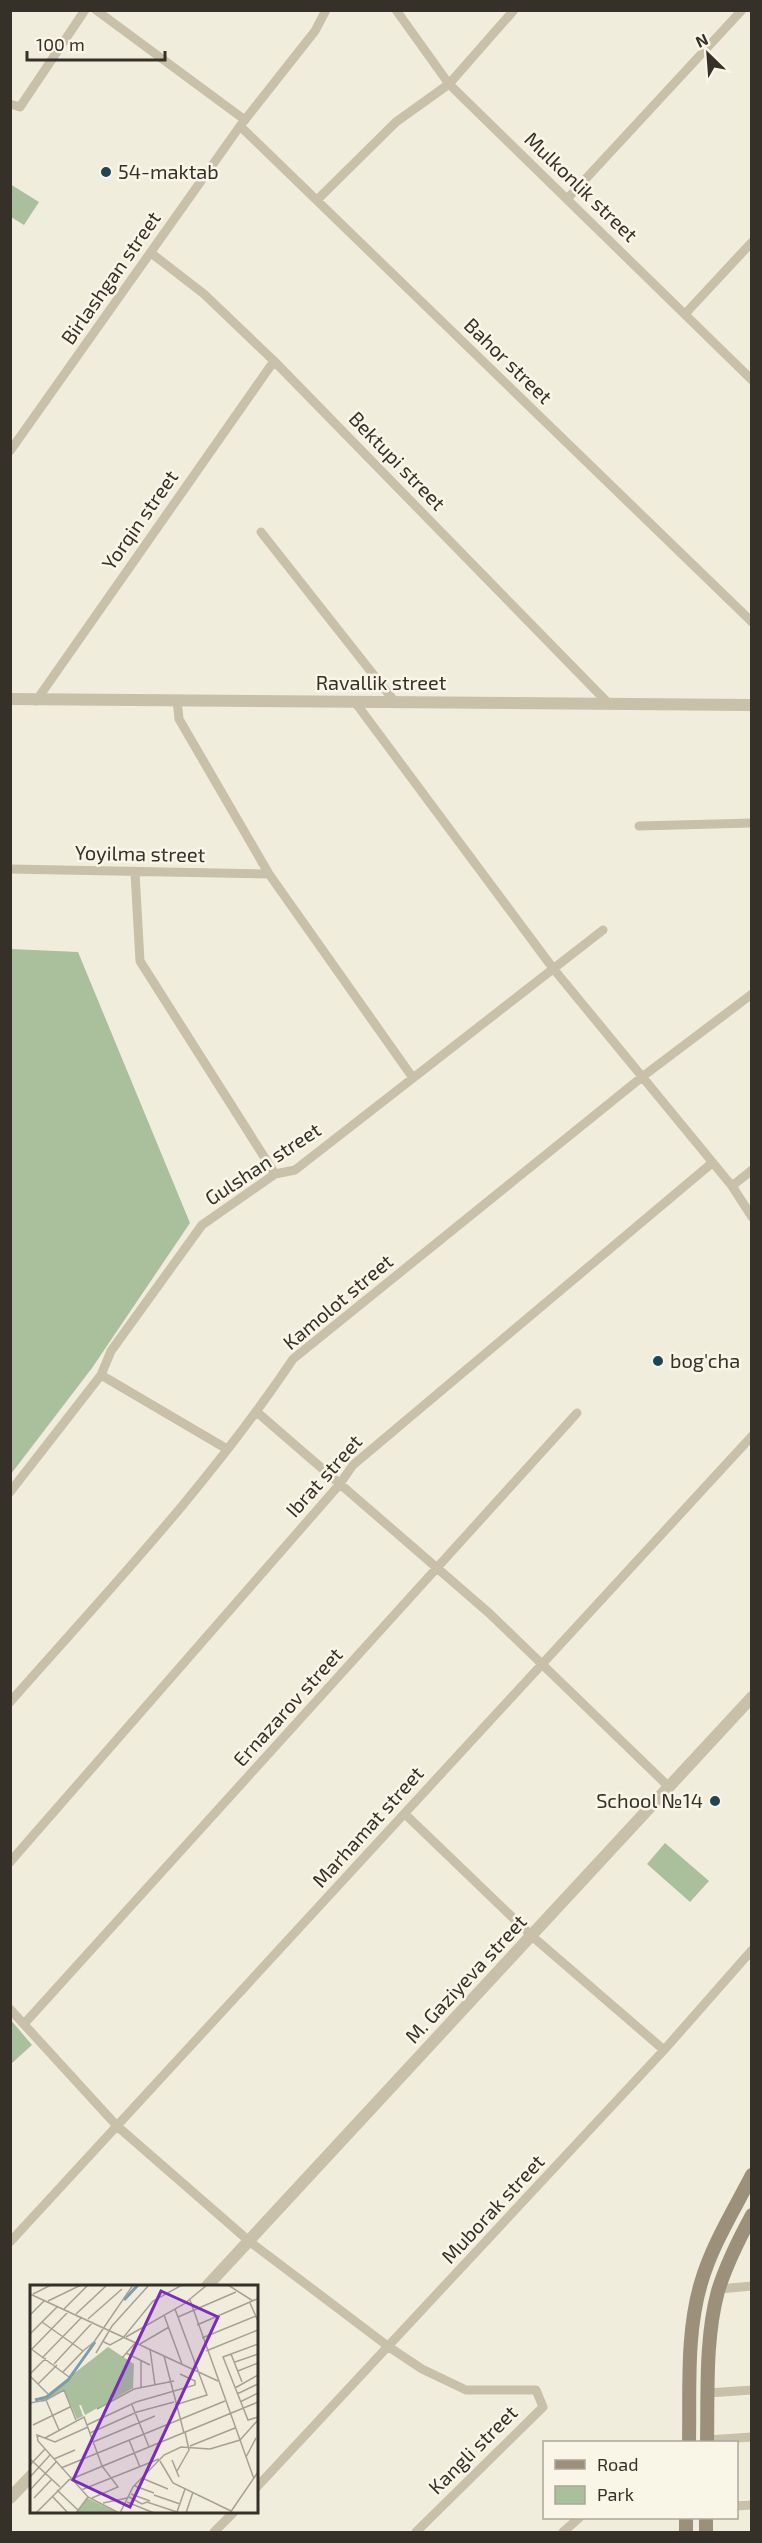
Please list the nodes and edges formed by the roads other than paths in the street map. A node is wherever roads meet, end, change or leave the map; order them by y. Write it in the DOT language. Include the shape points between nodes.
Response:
graph roads {
  1 [pos="85,10"];
  2 [pos="96,10"];
  3 [pos="326,10"];
  4 [pos="396,10"];
  5 [pos="514,10"];
  6 [pos="742,10"];
  7 [pos="449,84"];
  8 [pos="10,104"];
  9 [pos="243,123"];
  10 [pos="567,199"];
  11 [pos="317,200"];
  12 [pos="752,242"];
  13 [pos="151,254"];
  14 [pos="685,314"];
  15 [pos="274,361"];
  16 [pos="752,380"];
  17 [pos="10,451"];
  18 [pos="261,532"];
  19 [pos="752,622"];
  20 [pos="10,699"];
  21 [pos="36,700"];
  22 [pos="177,700"];
  23 [pos="355,702"];
  24 [pos="395,702"];
  25 [pos="609,704"];
  26 [pos="752,705"];
  27 [pos="752,823"];
  28 [pos="639,826"];
  29 [pos="10,869"];
  30 [pos="135,873"];
  31 [pos="269,874"];
  32 [pos="603,930"];
  33 [pos="552,967"];
  34 [pos="752,993"];
  35 [pos="642,1077"];
  36 [pos="414,1078"];
  37 [pos="712,1163"];
  38 [pos="752,1170"];
  39 [pos="275,1174"];
  40 [pos="732,1186"];
  41 [pos="752,1217"];
  42 [pos="101,1375"];
  43 [pos="258,1413"];
  44 [pos="577,1413"];
  45 [pos="752,1436"];
  46 [pos="227,1449"];
  47 [pos="339,1485"];
  48 [pos="10,1492"];
  49 [pos="437,1570"];
  50 [pos="540,1663"];
  51 [pos="752,1697"];
  52 [pos="10,1702"];
  53 [pos="668,1786"];
  54 [pos="405,1814"];
  55 [pos="10,1862"];
  56 [pos="533,1937"];
  57 [pos="752,1950"];
  58 [pos="10,2009"];
  59 [pos="24,2024"];
  60 [pos="664,2050"];
  61 [pos="117,2126"];
  62 [pos="752,2175"];
  63 [pos="752,2215"];
  64 [pos="249,2241"];
  65 [pos="10,2242"];
  66 [pos="208,2285"];
  67 [pos="752,2286"];
  68 [pos="719,2289"];
  69 [pos="389,2347"];
  70 [pos="752,2390"];
  71 [pos="708,2393"];
  72 [pos="752,2437"];
  73 [pos="689,2441"];
  74 [pos="707,2441"];
  75 [pos="30,2477"];
  76 [pos="258,2486"];
  77 [pos="10,2498"];
  78 [pos="232,2513"];
  79 [pos="577,2519"];
  80 [pos="214,2532"];
  81 [pos="416,2532"];
  82 [pos="563,2532"];
  1 -- 8 [label="street" via="20,107"];
  2 -- 9 [label="street, Bahor street"];
  3 -- 9 [label="street, Birlashgan street" via="315,31"];
  4 -- 7 [label="street, Mulkonlik street"];
  5 -- 7 [label="street"];
  6 -- 10 [label="street"];
  7 -- 10 [label="street, Mulkonlik street"];
  7 -- 11 [label="street" via="396,122"];
  9 -- 11 [label="street, Bahor street"];
  9 -- 13 [label="street, Birlashgan street"];
  10 -- 14 [label="street, Mulkonlik street"];
  11 -- 19 [label="street, Bahor street"];
  12 -- 14 [label="street"];
  13 -- 15 [label="street, Bektupi street" via="204,294"];
  13 -- 17 [label="street, Birlashgan street"];
  14 -- 16 [label="street, Mulkonlik street"];
  15 -- 21 [label="street, Yorqin street"];
  15 -- 25 [label="street, Bektupi street"];
  18 -- 24 [label="street"];
  20 -- 21 [label="street, Ravallik street"];
  21 -- 22 [label="street, Ravallik street"];
  22 -- 23 [label="street, Ravallik street"];
  22 -- 31 [label="street" via="179,718"];
  23 -- 24 [label="street, Ravallik street"];
  23 -- 33 [label="street"];
  24 -- 25 [label="street, Ravallik street"];
  25 -- 26 [label="street, Ravallik street"];
  27 -- 28 [label="street"];
  29 -- 30 [label="street, Yoyilma street"];
  30 -- 31 [label="street, Yoyilma street"];
  30 -- 39 [label="street" via="140,961"];
  31 -- 36 [label="street"];
  32 -- 33 [label="street, Gulshan street"];
  33 -- 35 [label="street"];
  33 -- 36 [label="street, Gulshan street"];
  34 -- 35 [label="street, Kamolot street"];
  35 -- 37 [label="street"];
  35 -- 43 [label="street, Kamolot street" via="293,1359"];
  36 -- 39 [label="street, Gulshan street" via="295,1170"];
  37 -- 40 [label="street"];
  37 -- 47 [label="street, Ibrat street" via="353,1465"];
  38 -- 40 [label="street"];
  39 -- 42 [label="street, Gulshan street" via="202,1225 111,1351"];
  40 -- 41 [label="street"];
  42 -- 46 [label="street"];
  42 -- 48 [label="street, Gulshan street"];
  43 -- 46 [label="street, Kamolot street"];
  43 -- 47 [label="street"];
  44 -- 49 [label="street, Ernazarov street"];
  45 -- 50 [label="street, Marhamat street"];
  46 -- 52 [label="street, Kamolot street"];
  47 -- 49 [label="street"];
  47 -- 55 [label="street, Ibrat street"];
  49 -- 50 [label="street"];
  49 -- 59 [label="street, Ernazarov street"];
  50 -- 53 [label="street"];
  50 -- 54 [label="street, Marhamat street"];
  51 -- 53 [label="street, M. Gaziyeva street"];
  53 -- 56 [label="street, M. Gaziyeva street"];
  54 -- 56 [label="street"];
  54 -- 61 [label="street, Marhamat street"];
  56 -- 60 [label="street"];
  56 -- 64 [label="street, M. Gaziyeva street"];
  57 -- 60 [label="street, Muborak street"];
  58 -- 59 [label="street"];
  59 -- 61 [label="street"];
  60 -- 69 [label="street, Muborak street"];
  61 -- 64 [label="street"];
  61 -- 65 [label="street, Marhamat street"];
  62 -- 73 [label="main road" via="700,2284 692,2331"];
  63 -- 68 [label="main road"];
  64 -- 66 [label="street, M. Gaziyeva street"];
  64 -- 69 [label="street"];
  67 -- 68 [label="street"];
  68 -- 71 [label="main road"];
  69 -- 76 [label="street, Muborak street"];
  69 -- 81 [label="street, Kangli street" via="466,2390 536,2390 543,2407"];
  70 -- 71 [label="street"];
  71 -- 74 [label="main road"];
  72 -- 74 [label="street"];
  75 -- 77 [label="street"];
  78 -- 80 [label="street"];
  79 -- 82 [label="street"];
}
